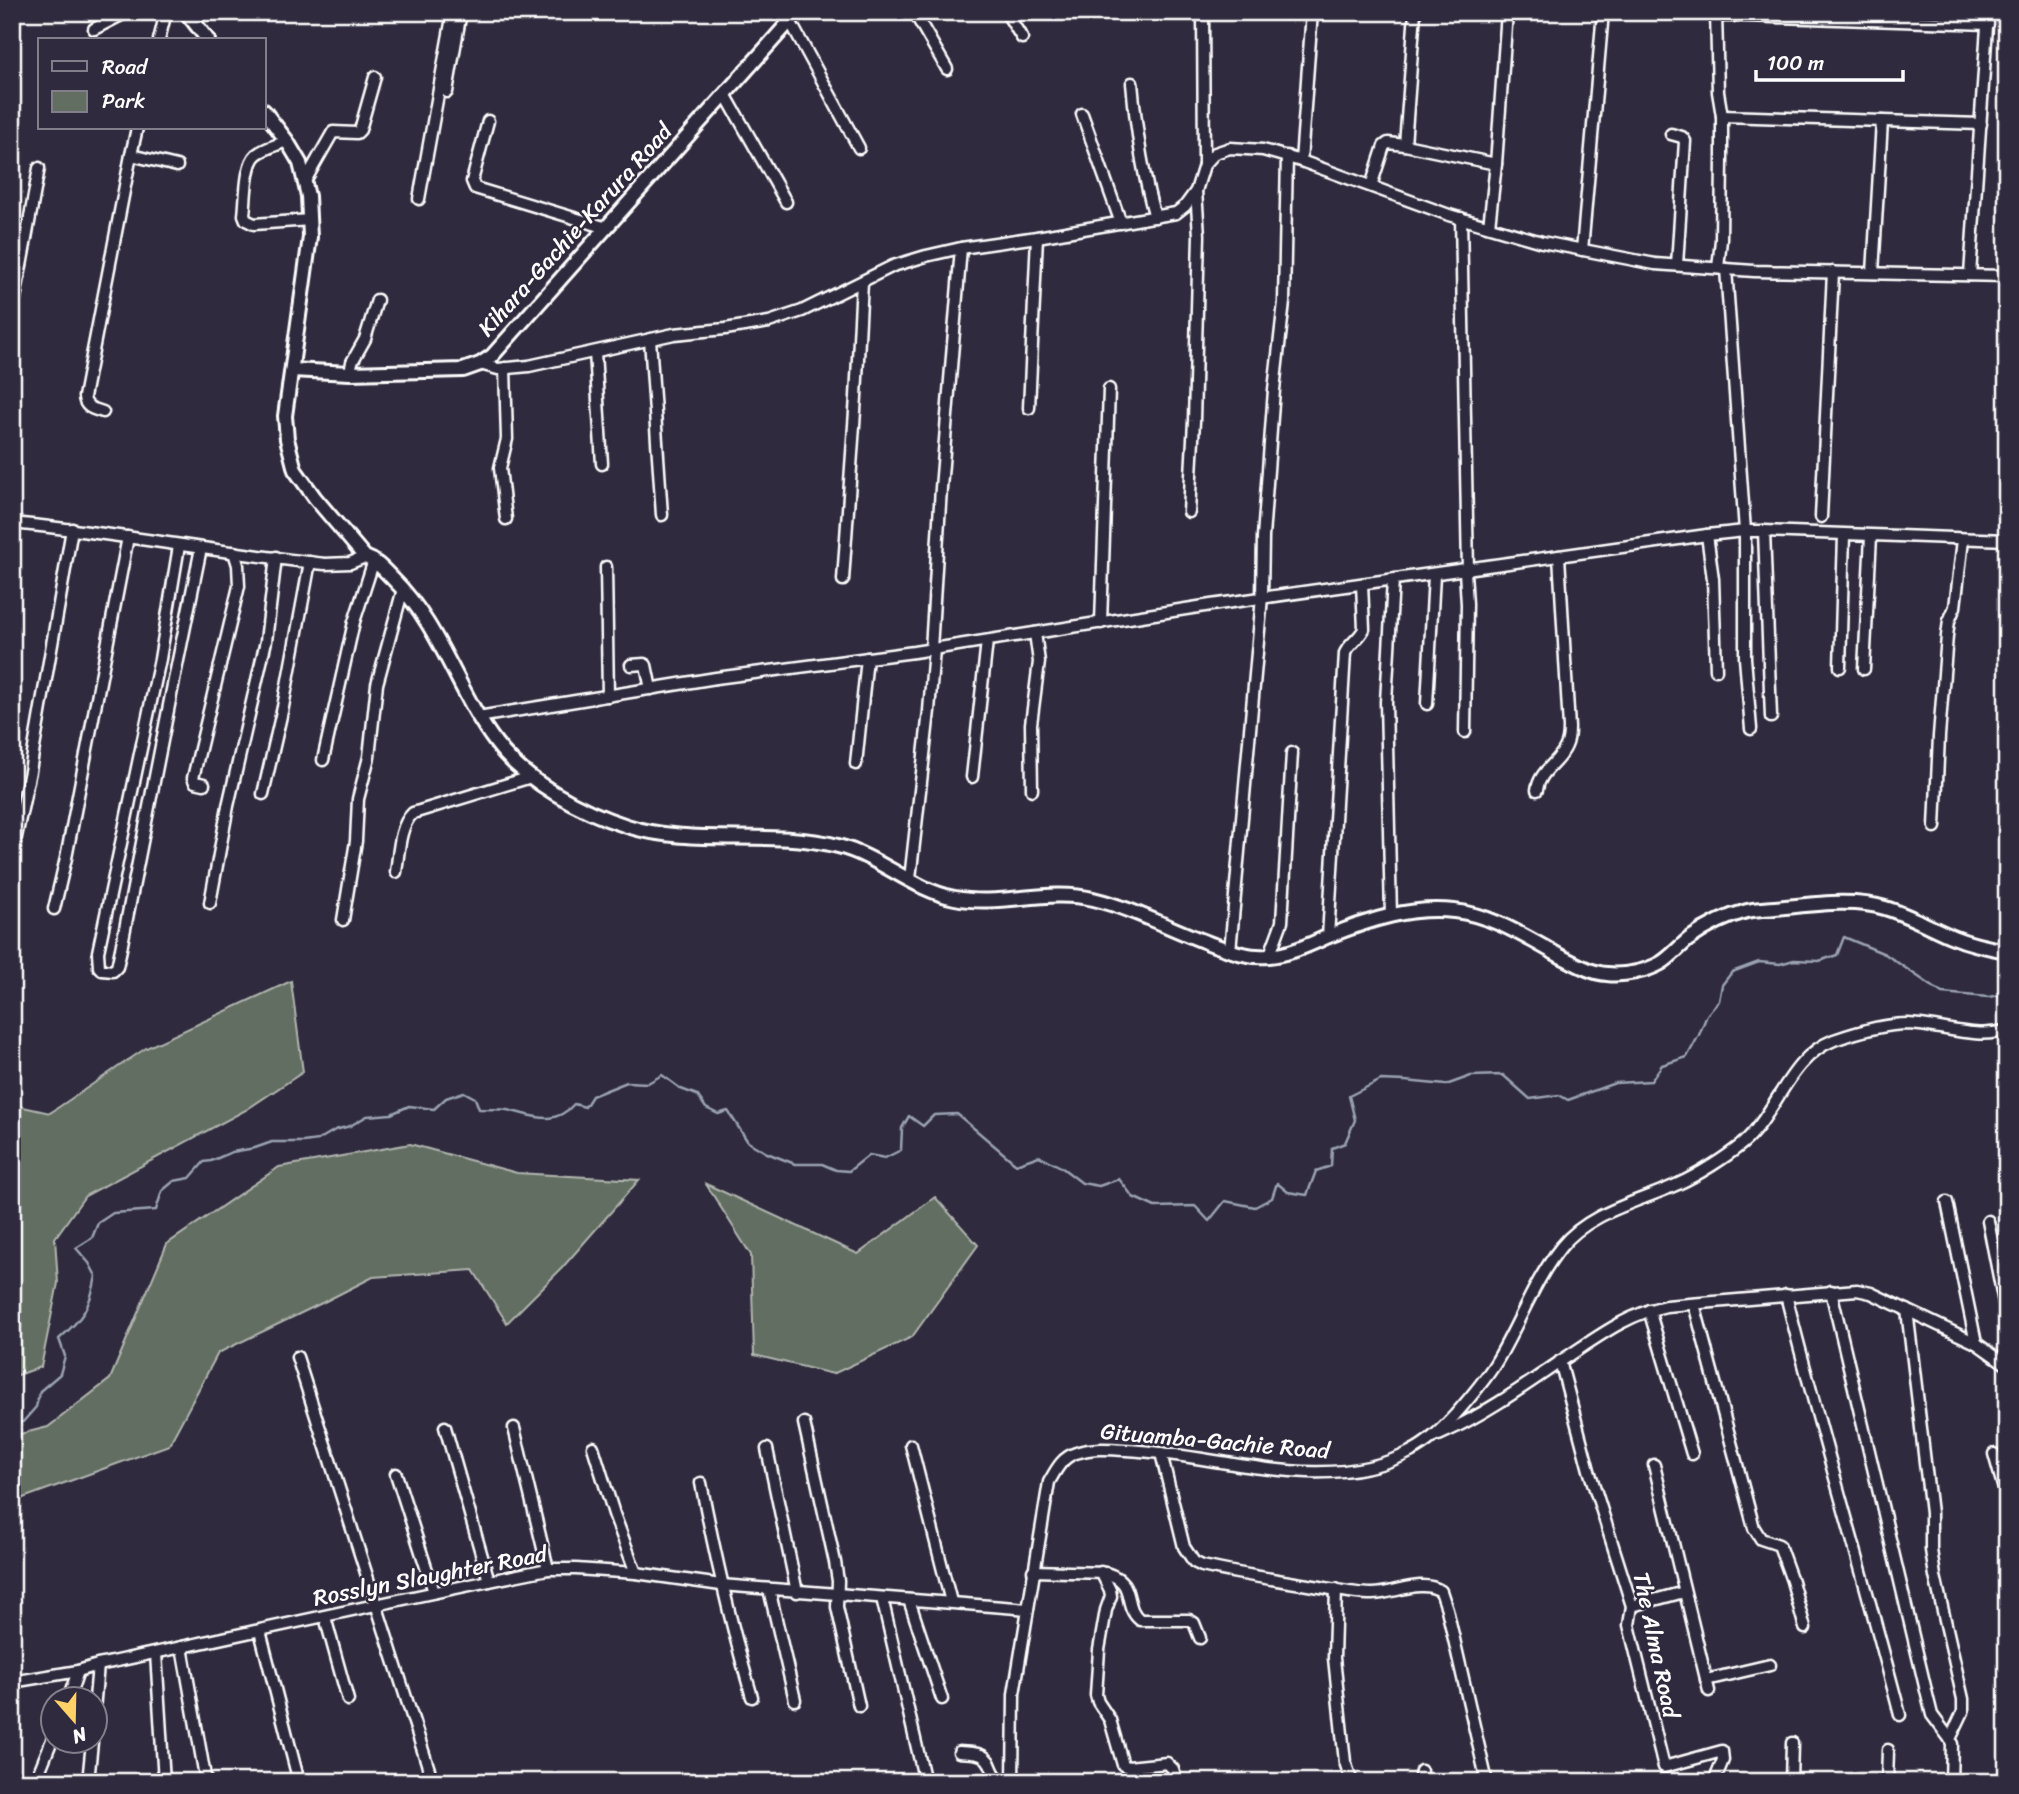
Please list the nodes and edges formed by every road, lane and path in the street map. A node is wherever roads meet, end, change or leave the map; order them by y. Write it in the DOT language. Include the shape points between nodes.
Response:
graph roads {
  1 [pos="127,12"];
  2 [pos="166,12"];
  3 [pos="186,12"];
  4 [pos="453,12"];
  5 [pos="461,12"];
  6 [pos="914,12"];
  7 [pos="1006,12"];
  8 [pos="1203,12"];
  9 [pos="1312,12"];
  10 [pos="1416,12"];
  11 [pos="1507,12"];
  12 [pos="1603,12"];
  13 [pos="1699,12"];
  14 [pos="1988,12"];
  15 [pos="1717,14"];
  16 [pos="794,17"];
  17 [pos="1988,24"];
  18 [pos="94,29"];
  19 [pos="160,38"];
  20 [pos="206,38"];
  21 [pos="1022,38"];
  22 [pos="947,69"];
  23 [pos="375,77"];
  24 [pos="1132,83"];
  25 [pos="447,92"];
  26 [pos="725,94"];
  27 [pos="266,114"];
  28 [pos="1082,114"];
  29 [pos="1722,116"];
  30 [pos="488,121"];
  31 [pos="1882,121"];
  32 [pos="1981,124"];
  33 [pos="137,130"];
  34 [pos="1671,134"];
  35 [pos="287,141"];
  36 [pos="1405,145"];
  37 [pos="859,148"];
  38 [pos="131,155"];
  39 [pos="1287,156"];
  40 [pos="1301,161"];
  41 [pos="1496,164"];
  42 [pos="1205,165"];
  43 [pos="177,166"];
  44 [pos="39,168"];
  45 [pos="305,181"];
  46 [pos="1371,186"];
  47 [pos="1196,191"];
  48 [pos="419,199"];
  49 [pos="786,202"];
  50 [pos="1155,217"];
  51 [pos="1461,218"];
  52 [pos="310,220"];
  53 [pos="1121,223"];
  54 [pos="1489,226"];
  55 [pos="607,228"];
  56 [pos="1037,237"];
  57 [pos="961,248"];
  58 [pos="1582,250"];
  59 [pos="1678,265"];
  60 [pos="1722,269"];
  61 [pos="1833,272"];
  62 [pos="1873,273"];
  63 [pos="1970,275"];
  64 [pos="2007,276"];
  65 [pos="862,282"];
  66 [pos="377,300"];
  67 [pos="12,315"];
  68 [pos="650,339"];
  69 [pos="596,352"];
  70 [pos="480,364"];
  71 [pos="505,368"];
  72 [pos="292,370"];
  73 [pos="350,373"];
  74 [pos="1109,389"];
  75 [pos="1030,408"];
  76 [pos="103,412"];
  77 [pos="602,464"];
  78 [pos="1189,512"];
  79 [pos="662,514"];
  80 [pos="1821,517"];
  81 [pos="506,519"];
  82 [pos="12,523"];
  83 [pos="72,528"];
  84 [pos="1745,531"];
  85 [pos="1764,531"];
  86 [pos="1707,535"];
  87 [pos="1844,535"];
  88 [pos="1871,536"];
  89 [pos="128,537"];
  90 [pos="1963,540"];
  91 [pos="2007,540"];
  92 [pos="179,546"];
  93 [pos="201,548"];
  94 [pos="234,552"];
  95 [pos="1559,556"];
  96 [pos="276,557"];
  97 [pos="369,559"];
  98 [pos="310,562"];
  99 [pos="606,567"];
  100 [pos="1467,570"];
  101 [pos="1434,575"];
  102 [pos="844,580"];
  103 [pos="1393,580"];
  104 [pos="1362,584"];
  105 [pos="403,589"];
  106 [pos="1262,597"];
  107 [pos="1101,623"];
  108 [pos="1035,633"];
  109 [pos="987,641"];
  110 [pos="932,649"];
  111 [pos="867,658"];
  112 [pos="631,666"];
  113 [pos="1840,667"];
  114 [pos="1716,670"];
  115 [pos="1864,670"];
  116 [pos="651,689"];
  117 [pos="608,696"];
  118 [pos="1427,704"];
  119 [pos="1771,716"];
  120 [pos="478,717"];
  121 [pos="1751,729"];
  122 [pos="1465,732"];
  123 [pos="1292,753"];
  124 [pos="323,760"];
  125 [pos="856,764"];
  126 [pos="531,777"];
  127 [pos="972,777"];
  128 [pos="204,784"];
  129 [pos="1031,790"];
  130 [pos="1537,790"];
  131 [pos="263,794"];
  132 [pos="1935,827"];
  133 [pos="12,856"];
  134 [pos="396,872"];
  135 [pos="910,879"];
  136 [pos="210,903"];
  137 [pos="54,909"];
  138 [pos="1391,916"];
  139 [pos="343,920"];
  140 [pos="1328,937"];
  141 [pos="1230,951"];
  142 [pos="2007,951"];
  143 [pos="1269,957"];
  144 [pos="2007,1030"];
  145 [pos="1947,1202"];
  146 [pos="1988,1221"];
  147 [pos="1831,1292"];
  148 [pos="1786,1295"];
  149 [pos="1694,1304"];
  150 [pos="1649,1310"];
  151 [pos="1907,1310"];
  152 [pos="2007,1318"];
  153 [pos="1976,1343"];
  154 [pos="298,1357"];
  155 [pos="1560,1362"];
  156 [pos="2007,1366"];
  157 [pos="804,1423"];
  158 [pos="445,1427"];
  159 [pos="513,1427"];
  160 [pos="1435,1436"];
  161 [pos="911,1445"];
  162 [pos="593,1447"];
  163 [pos="766,1449"];
  164 [pos="1161,1452"];
  165 [pos="1692,1454"];
  166 [pos="1994,1454"];
  167 [pos="1654,1465"];
  168 [pos="396,1474"];
  169 [pos="701,1483"];
  170 [pos="2007,1500"];
  171 [pos="548,1569"];
  172 [pos="1033,1571"];
  173 [pos="635,1573"];
  174 [pos="1101,1573"];
  175 [pos="489,1581"];
  176 [pos="721,1585"];
  177 [pos="769,1589"];
  178 [pos="1336,1589"];
  179 [pos="433,1592"];
  180 [pos="797,1592"];
  181 [pos="1684,1592"];
  182 [pos="838,1595"];
  183 [pos="882,1598"];
  184 [pos="909,1600"];
  185 [pos="951,1602"];
  186 [pos="377,1604"];
  187 [pos="1632,1606"];
  188 [pos="1028,1609"];
  189 [pos="325,1616"];
  190 [pos="1805,1628"];
  191 [pos="260,1631"];
  192 [pos="1200,1638"];
  193 [pos="182,1647"];
  194 [pos="156,1653"];
  195 [pos="98,1665"];
  196 [pos="1770,1665"];
  197 [pos="78,1671"];
  198 [pos="12,1682"];
  199 [pos="73,1686"];
  200 [pos="96,1686"];
  201 [pos="752,1697"];
  202 [pos="942,1699"];
  203 [pos="348,1700"];
  204 [pos="795,1700"];
  205 [pos="859,1706"];
  206 [pos="1900,1716"];
  207 [pos="1950,1739"];
  208 [pos="1792,1743"];
  209 [pos="1888,1751"];
  210 [pos="959,1752"];
  211 [pos="46,1756"];
  212 [pos="91,1756"];
  213 [pos="35,1782"];
  214 [pos="88,1782"];
  215 [pos="164,1782"];
  216 [pos="206,1782"];
  217 [pos="299,1782"];
  218 [pos="433,1782"];
  219 [pos="925,1782"];
  220 [pos="1007,1782"];
  221 [pos="1013,1782"];
  222 [pos="1177,1782"];
  223 [pos="1352,1782"];
  224 [pos="1487,1782"];
  225 [pos="1714,1782"];
  226 [pos="1791,1782"];
  227 [pos="1887,1782"];
  228 [pos="1951,1782"];
  1 -- 18 [label="street"];
  2 -- 19 [label="street"];
  3 -- 20 [label="main road"];
  4 -- 48 [label="street"];
  5 -- 25 [label="street"];
  6 -- 22 [label="street"];
  7 -- 21 [label="street"];
  8 -- 42 [label="street"];
  9 -- 40 [label="street"];
  10 -- 36 [label="street"];
  11 -- 41 [label="street"];
  12 -- 58 [label="street"];
  13 -- 15 [label="street"];
  14 -- 17 [label="street"];
  15 -- 17 [label="street"];
  15 -- 29 [label="street"];
  16 -- 26 [label="main road, Kihara-Gachie-Karura Road"];
  16 -- 37 [label="street"];
  17 -- 32 [label="street"];
  23 -- 45 [label="street" via="357,133 333,132"];
  24 -- 50 [label="street"];
  26 -- 49 [label="street"];
  26 -- 55 [label="main road, Kihara-Gachie-Karura Road"];
  27 -- 35 [label="main road"];
  28 -- 53 [label="street"];
  29 -- 31 [label="street"];
  29 -- 60 [label="street"];
  30 -- 55 [label="street" via="472,181 475,188"];
  31 -- 32 [label="street"];
  31 -- 62 [label="street"];
  32 -- 63 [label="street"];
  33 -- 38 [label="street"];
  34 -- 59 [label="street" via="1685,141"];
  35 -- 45 [label="main road"];
  35 -- 52 [label="street" via="252,161 244,215 254,224"];
  36 -- 41 [label="street"];
  36 -- 46 [label="street" via="1384,146"];
  38 -- 43 [label="street"];
  38 -- 76 [label="street" via="84,397 88,406"];
  39 -- 40 [label="street"];
  39 -- 42 [label="street" via="1230,148 1215,153"];
  39 -- 106 [label="street" via="1284,302"];
  40 -- 46 [label="street"];
  41 -- 54 [label="street"];
  42 -- 47 [label="street"];
  44 -- 67 [label="street"];
  45 -- 52 [label="main road"];
  46 -- 51 [label="street"];
  47 -- 50 [label="street" via="1176,213"];
  47 -- 78 [label="street" via="1199,234"];
  50 -- 53 [label="street"];
  51 -- 54 [label="street"];
  51 -- 100 [label="street"];
  52 -- 72 [label="main road"];
  53 -- 56 [label="street"];
  54 -- 58 [label="street"];
  55 -- 70 [label="main road, Kihara-Gachie-Karura Road"];
  56 -- 57 [label="street"];
  56 -- 75 [label="street"];
  57 -- 65 [label="street" via="892,266"];
  57 -- 110 [label="street"];
  58 -- 59 [label="street"];
  59 -- 60 [label="street"];
  60 -- 61 [label="street"];
  60 -- 84 [label="street"];
  61 -- 62 [label="street"];
  61 -- 80 [label="street"];
  62 -- 63 [label="street"];
  63 -- 64 [label="street"];
  65 -- 68 [label="street" via="769,323"];
  65 -- 102 [label="street"];
  66 -- 73 [label="street"];
  68 -- 69 [label="street"];
  68 -- 79 [label="street"];
  69 -- 71 [label="street"];
  69 -- 77 [label="street"];
  70 -- 71 [label="street"];
  70 -- 73 [label="main road, Kihara-Gachie-Karura Road" via="463,370"];
  71 -- 81 [label="street" via="507,439 500,468"];
  72 -- 73 [label="main road, Kihara-Gachie-Karura Road"];
  72 -- 97 [label="main road" via="285,416 295,470"];
  74 -- 107 [label="street"];
  82 -- 83 [label="street"];
  83 -- 89 [label="street"];
  83 -- 133 [label="street"];
  84 -- 85 [label="street"];
  84 -- 86 [label="street"];
  84 -- 121 [label="street" via="1745,658"];
  85 -- 87 [label="street"];
  85 -- 119 [label="street"];
  86 -- 95 [label="street"];
  86 -- 114 [label="street"];
  87 -- 88 [label="street"];
  87 -- 113 [label="street"];
  88 -- 90 [label="street"];
  88 -- 115 [label="street"];
  89 -- 92 [label="street"];
  89 -- 137 [label="street"];
  90 -- 91 [label="street"];
  90 -- 132 [label="street" via="1947,636"];
  92 -- 93 [label="street"];
  92 -- 93 [label="street" via="98,952 99,967 108,971 117,967 121,949"];
  93 -- 94 [label="street"];
  94 -- 96 [label="street"];
  94 -- 128 [label="street" via="239,586 193,778"];
  95 -- 100 [label="street"];
  95 -- 130 [label="street" via="1569,728 1567,744 1538,780"];
  96 -- 98 [label="street"];
  96 -- 136 [label="street" via="266,642"];
  97 -- 98 [label="street"];
  97 -- 105 [label="main road"];
  97 -- 124 [label="street"];
  98 -- 131 [label="street"];
  99 -- 117 [label="street"];
  100 -- 101 [label="street"];
  100 -- 122 [label="street"];
  101 -- 103 [label="street"];
  101 -- 118 [label="street"];
  103 -- 104 [label="street"];
  103 -- 138 [label="street" via="1387,702"];
  104 -- 106 [label="street"];
  104 -- 140 [label="street" via="1364,629 1345,653"];
  105 -- 120 [label="main road" via="426,619"];
  105 -- 139 [label="street" via="377,684"];
  106 -- 107 [label="street"];
  106 -- 141 [label="street"];
  107 -- 108 [label="street"];
  108 -- 109 [label="street"];
  108 -- 129 [label="street" via="1039,662 1031,724"];
  109 -- 110 [label="street"];
  109 -- 127 [label="street"];
  110 -- 111 [label="street"];
  110 -- 135 [label="street"];
  111 -- 116 [label="street"];
  111 -- 125 [label="street"];
  112 -- 116 [label="street" via="646,665"];
  116 -- 117 [label="street"];
  117 -- 120 [label="street"];
  120 -- 126 [label="main road" via="498,747"];
  123 -- 143 [label="street" via="1282,922"];
  126 -- 134 [label="street" via="413,813 404,829"];
  126 -- 135 [label="main road" via="595,814 631,828 671,834 798,838 843,846"];
  135 -- 141 [label="main road" via="954,898 1068,895 1095,900"];
  138 -- 140 [label="main road"];
  138 -- 142 [label="main road" via="1455,911 1487,919 1584,968 1608,974 1638,972 1661,963 1699,933 1746,911 1801,905 1882,907 1958,939"];
  140 -- 143 [label="main road"];
  141 -- 143 [label="main road"];
  144 -- 160 [label="street, Gituamba-Gachie Road" via="1993,1034 1889,1025 1831,1041 1808,1057 1758,1128 1741,1144 1681,1183 1598,1217 1576,1231 1559,1249 1474,1394"];
  145 -- 153 [label="street"];
  146 -- 152 [label="street"];
  147 -- 148 [label="street"];
  147 -- 151 [label="street" via="1871,1293"];
  147 -- 207 [label="street" via="1928,1699"];
  148 -- 149 [label="street"];
  148 -- 206 [label="street"];
  149 -- 150 [label="street"];
  149 -- 190 [label="street" via="1754,1528 1761,1539 1779,1545"];
  150 -- 155 [label="street" via="1616,1324"];
  150 -- 165 [label="street"];
  151 -- 153 [label="street"];
  151 -- 207 [label="street" via="1931,1513 1931,1550 1963,1699 1963,1712"];
  153 -- 156 [label="street"];
  154 -- 186 [label="street"];
  155 -- 160 [label="street" via="1463,1424"];
  155 -- 187 [label="street, The Alma Road"];
  157 -- 182 [label="street"];
  158 -- 175 [label="street"];
  159 -- 171 [label="street"];
  160 -- 164 [label="street, Gituamba-Gachie Road" via="1385,1464 1351,1470 1302,1472"];
  161 -- 185 [label="street"];
  162 -- 173 [label="street"];
  163 -- 180 [label="street"];
  164 -- 172 [label="street, Gituamba-Gachie Road" via="1093,1449 1064,1460 1049,1482"];
  164 -- 178 [label="street" via="1184,1547 1194,1562"];
  166 -- 170 [label="street"];
  167 -- 181 [label="street"];
  168 -- 179 [label="street"];
  169 -- 176 [label="street"];
  171 -- 173 [label="street, Rosslyn Slaughter Road"];
  171 -- 175 [label="street, Rosslyn Slaughter Road"];
  172 -- 174 [label="street"];
  172 -- 188 [label="street, Gituamba-Gachie Road"];
  173 -- 176 [label="street, Rosslyn Slaughter Road"];
  174 -- 192 [label="street" via="1122,1580 1140,1620 1189,1620"];
  174 -- 222 [label="street" via="1111,1596 1099,1650 1098,1702 1110,1720 1123,1765 1167,1763"];
  175 -- 179 [label="street, Rosslyn Slaughter Road"];
  176 -- 177 [label="street, Rosslyn Slaughter Road"];
  176 -- 201 [label="street"];
  177 -- 180 [label="street, Rosslyn Slaughter Road"];
  177 -- 204 [label="street"];
  178 -- 223 [label="street" via="1334,1658 1345,1762"];
  178 -- 224 [label="street" via="1374,1594 1428,1587 1441,1591"];
  179 -- 186 [label="street, Rosslyn Slaughter Road"];
  180 -- 182 [label="street, Rosslyn Slaughter Road"];
  181 -- 187 [label="street"];
  181 -- 196 [label="street" via="1708,1686"];
  182 -- 183 [label="street, Rosslyn Slaughter Road"];
  182 -- 205 [label="street"];
  183 -- 184 [label="street, Rosslyn Slaughter Road"];
  183 -- 219 [label="street"];
  184 -- 185 [label="street, Rosslyn Slaughter Road"];
  184 -- 202 [label="street"];
  185 -- 188 [label="street, Rosslyn Slaughter Road"];
  186 -- 189 [label="street, Rosslyn Slaughter Road"];
  186 -- 218 [label="street"];
  187 -- 225 [label="street, The Alma Road" via="1629,1625 1664,1767 1722,1751"];
  188 -- 221 [label="street, Gituamba-Gachie Road" via="1014,1694"];
  189 -- 191 [label="street, Rosslyn Slaughter Road"];
  189 -- 203 [label="street"];
  191 -- 193 [label="street, Rosslyn Slaughter Road"];
  191 -- 217 [label="street"];
  193 -- 194 [label="street, Rosslyn Slaughter Road"];
  193 -- 216 [label="street"];
  194 -- 195 [label="street, Rosslyn Slaughter Road"];
  194 -- 215 [label="street"];
  195 -- 197 [label="street, Rosslyn Slaughter Road"];
  195 -- 200 [label="street"];
  197 -- 198 [label="street, Rosslyn Slaughter Road"];
  197 -- 199 [label="street"];
  207 -- 228 [label="street"];
  208 -- 226 [label="street"];
  209 -- 227 [label="street"];
  210 -- 220 [label="street" via="983,1755 995,1776"];
  211 -- 213 [label="street"];
  212 -- 214 [label="street"];
}
